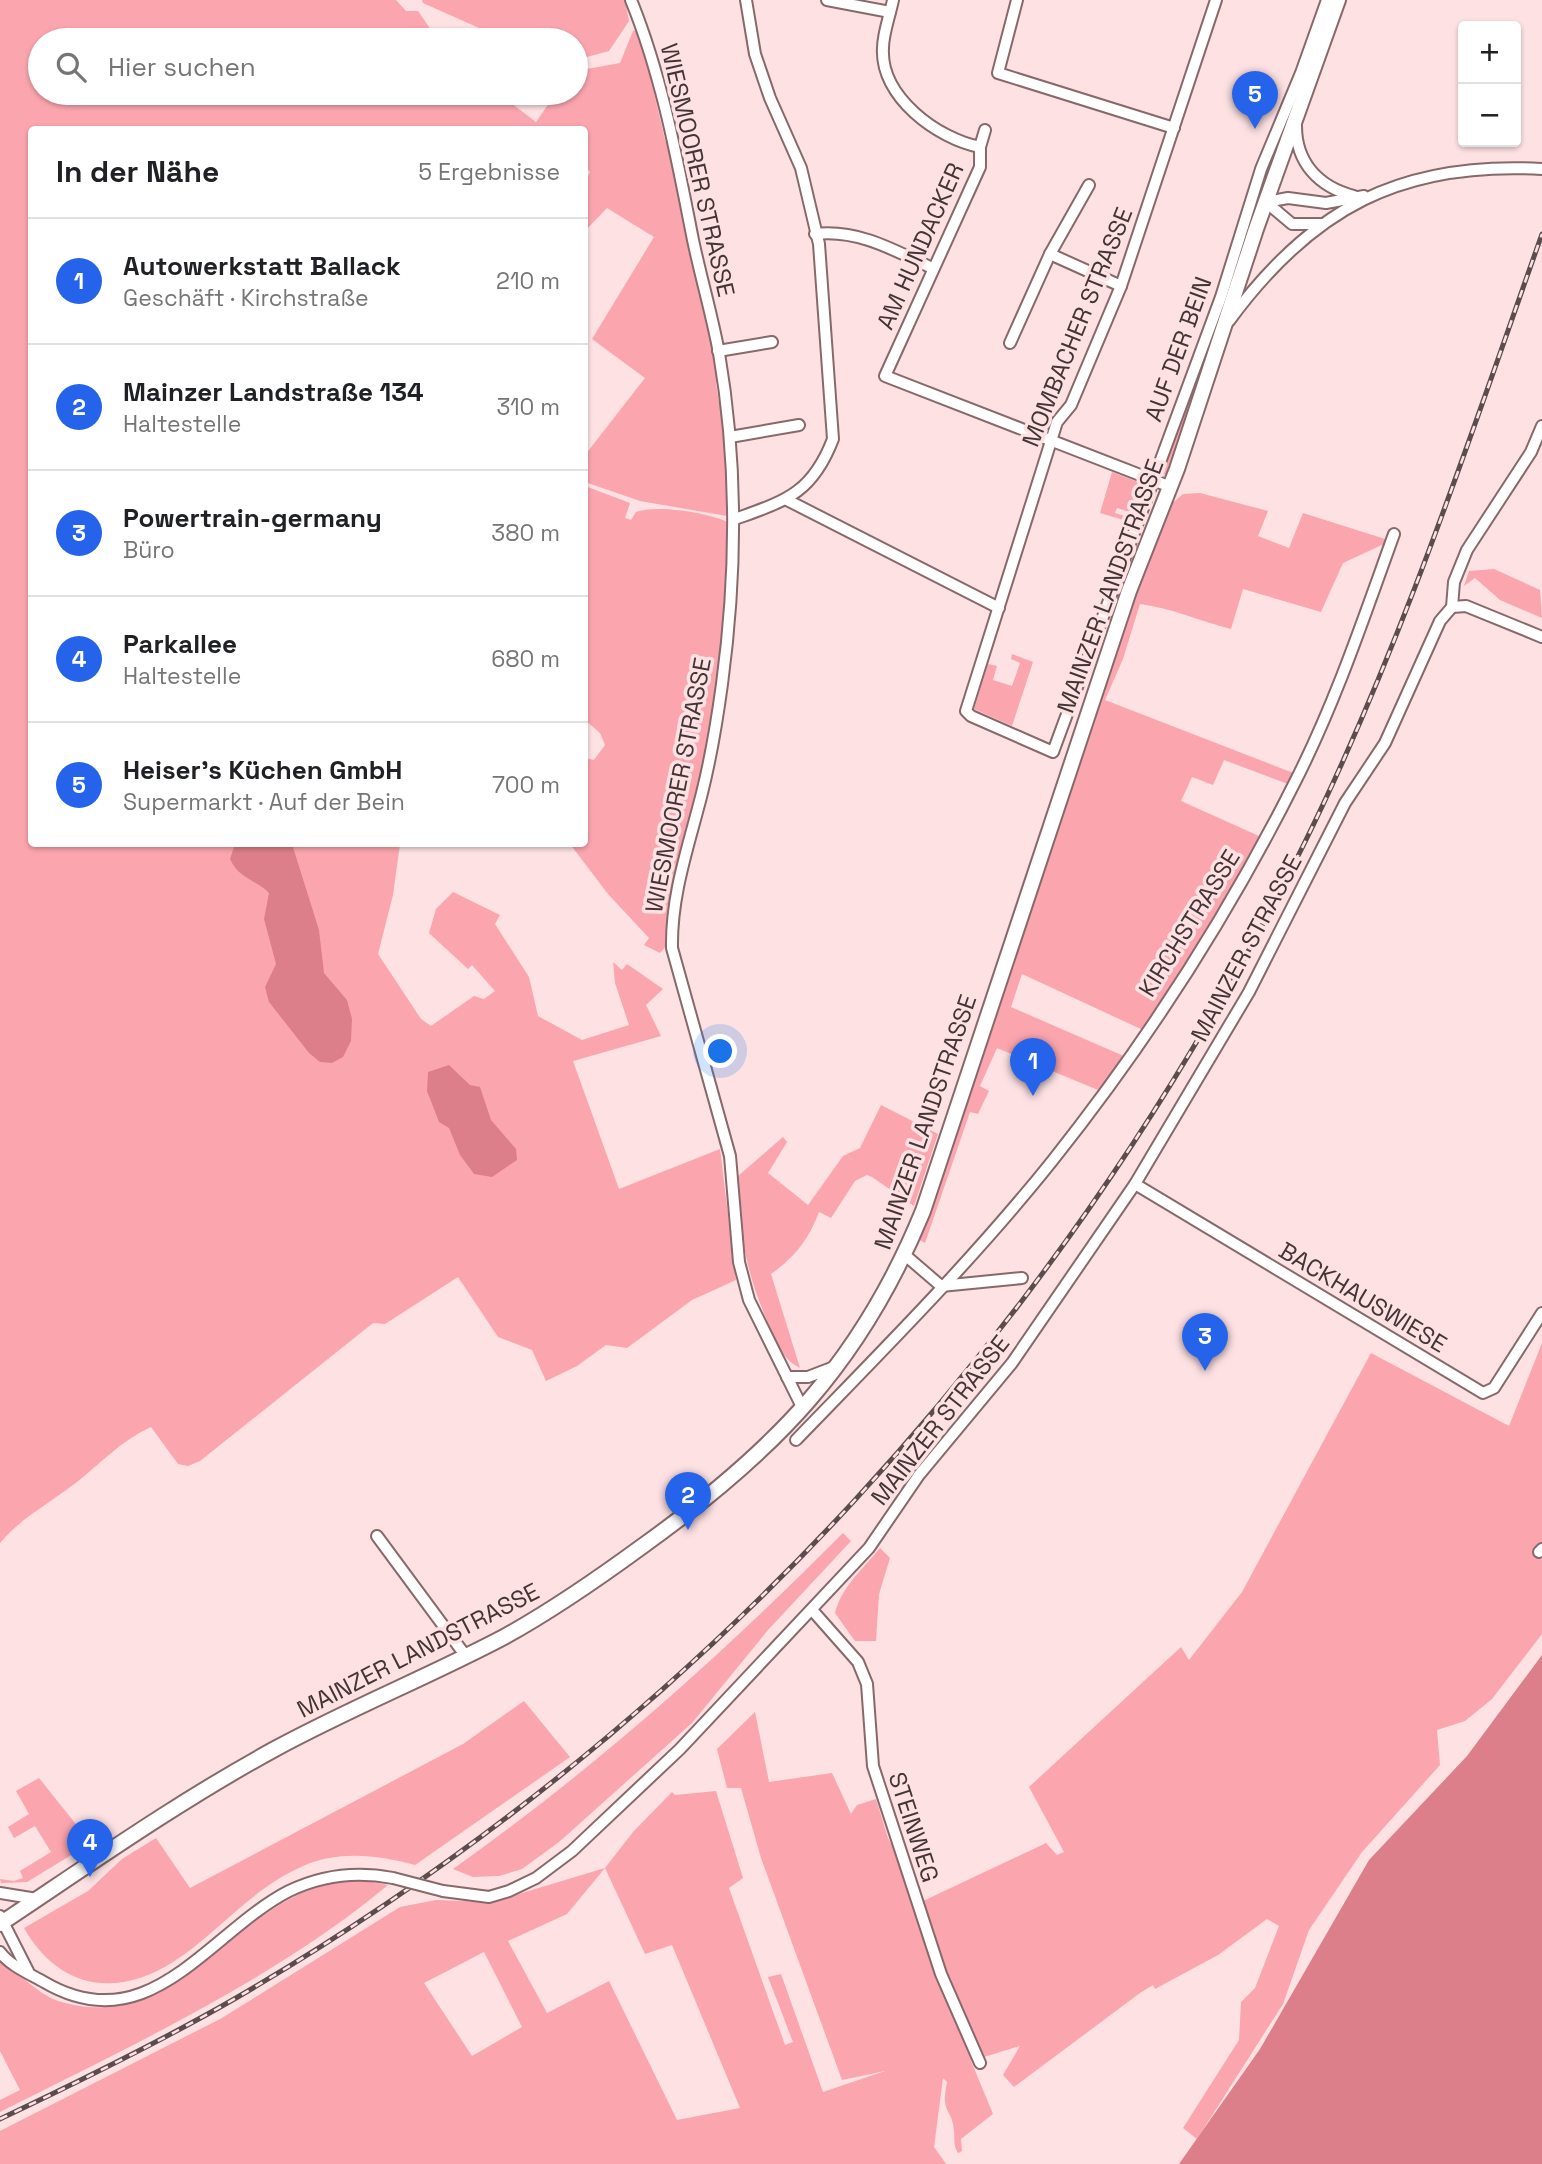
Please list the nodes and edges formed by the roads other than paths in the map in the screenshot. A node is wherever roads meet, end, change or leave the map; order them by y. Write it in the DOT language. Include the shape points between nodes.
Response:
graph roads {
  1 [pos="631,0"];
  2 [pos="746,0"];
  3 [pos="827,0"];
  4 [pos="893,0"];
  5 [pos="1017,0"];
  6 [pos="1216,0"];
  7 [pos="1327,0"];
  8 [pos="1338,0"];
  9 [pos="890,12"];
  10 [pos="1296,120"];
  11 [pos="1174,128"];
  12 [pos="985,130"];
  13 [pos="980,147"];
  14 [pos="1542,169"];
  15 [pos="1089,184"];
  16 [pos="1370,195"];
  17 [pos="1357,197"];
  18 [pos="1266,202"];
  19 [pos="1323,224"];
  20 [pos="815,234"];
  21 [pos="1050,254"];
  22 [pos="932,268"];
  23 [pos="1121,286"];
  24 [pos="1221,332"];
  25 [pos="772,342"];
  26 [pos="1010,343"];
  27 [pos="718,351"];
  28 [pos="799,425"];
  29 [pos="1542,426"];
  30 [pos="730,437"];
  31 [pos="1051,442"];
  32 [pos="1531,452"];
  33 [pos="1542,459"];
  34 [pos="1152,480"];
  35 [pos="1171,487"];
  36 [pos="787,500"];
  37 [pos="735,519"];
  38 [pos="1394,534"];
  39 [pos="1452,607"];
  40 [pos="999,608"];
  41 [pos="1542,638"];
  42 [pos="966,710"];
  43 [pos="1135,1184"];
  44 [pos="905,1255"];
  45 [pos="1022,1278"];
  46 [pos="941,1286"];
  47 [pos="1542,1313"];
  48 [pos="840,1364"];
  49 [pos="787,1377"];
  50 [pos="803,1409"];
  51 [pos="796,1440"];
  52 [pos="377,1536"];
  53 [pos="813,1611"];
  54 [pos="465,1656"];
  55 [pos="0,1893"];
  56 [pos="37,1899"];
  57 [pos="1,1921"];
  58 [pos="1,1955"];
  59 [pos="29,1971"];
  60 [pos="980,2063"];
  1 -- 27 [label="street, WIESMOORER STRASSE" via="655,74"];
  2 -- 20 [label="street" via="755,54 801,168"];
  3 -- 9 [label="street"];
  4 -- 9 [label="street"];
  5 -- 11 [label="street" via="998,73"];
  6 -- 11 [label="street, MOMBACHER STRASSE"];
  7 -- 34 [label="street, AUF DER BEIN" via="1261,169 1221,297"];
  8 -- 10 [label="main road, MAINZER LANDSTRASSE"];
  9 -- 13 [label="street" via="882,50 896,89 912,112 938,132"];
  10 -- 17 [label="street" via="1298,145 1312,173 1326,186"];
  10 -- 18 [label="main road, MAINZER LANDSTRASSE"];
  11 -- 23 [label="street, MOMBACHER STRASSE"];
  12 -- 13 [label="street, AM HUNDACKER"];
  13 -- 22 [label="street, AM HUNDACKER" via="980,167"];
  14 -- 16 [label="street" via="1494,167 1430,176"];
  15 -- 21 [label="street"];
  16 -- 17 [label="street"];
  16 -- 19 [label="street"];
  17 -- 18 [label="street" via="1326,203 1288,198"];
  18 -- 19 [label="street" via="1292,224"];
  18 -- 24 [label="main road, MAINZER LANDSTRASSE"];
  19 -- 24 [label="street" via="1267,272"];
  20 -- 22 [label="street" via="857,235"];
  20 -- 36 [label="street" via="824,290 833,439 815,474"];
  21 -- 23 [label="street"];
  21 -- 26 [label="street"];
  22 -- 31 [label="street, AM HUNDACKER" via="885,376"];
  23 -- 31 [label="street, MOMBACHER STRASSE"];
  24 -- 35 [label="main road, MAINZER LANDSTRASSE"];
  25 -- 27 [label="street"];
  27 -- 30 [label="street, WIESMOORER STRASSE"];
  28 -- 30 [label="street"];
  29 -- 32 [label="street, MAINZER STRASSE"];
  30 -- 37 [label="street, WIESMOORER STRASSE"];
  31 -- 34 [label="street"];
  31 -- 40 [label="street, MOMBACHER STRASSE"];
  32 -- 33 [label="street"];
  32 -- 39 [label="street, MAINZER STRASSE" via="1467,550 1454,582"];
  34 -- 35 [label="street"];
  34 -- 42 [label="street, AUF DER BEIN" via="1053,752"];
  35 -- 44 [label="main road, MAINZER LANDSTRASSE" via="1129,592"];
  36 -- 37 [label="street"];
  36 -- 40 [label="street"];
  37 -- 49 [label="street, WIESMOORER STRASSE" via="718,717 672,915 672,948 730,1156 733,1217 746,1287"];
  38 -- 46 [label="street, KIRCHSTRASSE" via="1332,702 1296,780 1226,908 1191,966 1052,1161"];
  39 -- 41 [label="street" via="1466,606"];
  39 -- 43 [label="street, MAINZER STRASSE" via="1440,621 1393,730 1345,803 1249,992"];
  40 -- 42 [label="street, MOMBACHER STRASSE"];
  43 -- 47 [label="street, BACKHAUSWIESE" via="1483,1393 1494,1388"];
  43 -- 53 [label="street, MAINZER STRASSE" via="1012,1363 919,1475 869,1548"];
  44 -- 46 [label="street"];
  44 -- 48 [label="main road, MAINZER LANDSTRASSE"];
  45 -- 46 [label="street"];
  46 -- 51 [label="street, KIRCHSTRASSE"];
  48 -- 49 [label="street" via="808,1377"];
  48 -- 50 [label="main road, MAINZER LANDSTRASSE"];
  49 -- 50 [label="street, WIESMOORER STRASSE"];
  50 -- 54 [label="main road, MAINZER LANDSTRASSE" via="757,1456 680,1520 550,1610"];
  52 -- 54 [label="street"];
  53 -- 59 [label="street, MAINZER STRASSE, bridge" via="680,1749 572,1851 536,1878 489,1897 355,1874 304,1884 267,1905 182,1974 131,1996 98,2000 67,1993"];
  53 -- 60 [label="street, STEINWEG" via="858,1661 867,1684 873,1766 941,1973"];
  54 -- 56 [label="main road, MAINZER LANDSTRASSE" via="246,1765"];
  55 -- 56 [label="street"];
  56 -- 57 [label="main road, MAINZER LANDSTRASSE"];
  57 -- 59 [label="street"];
  58 -- 59 [label="street, MAINZER STRASSE"];
}
